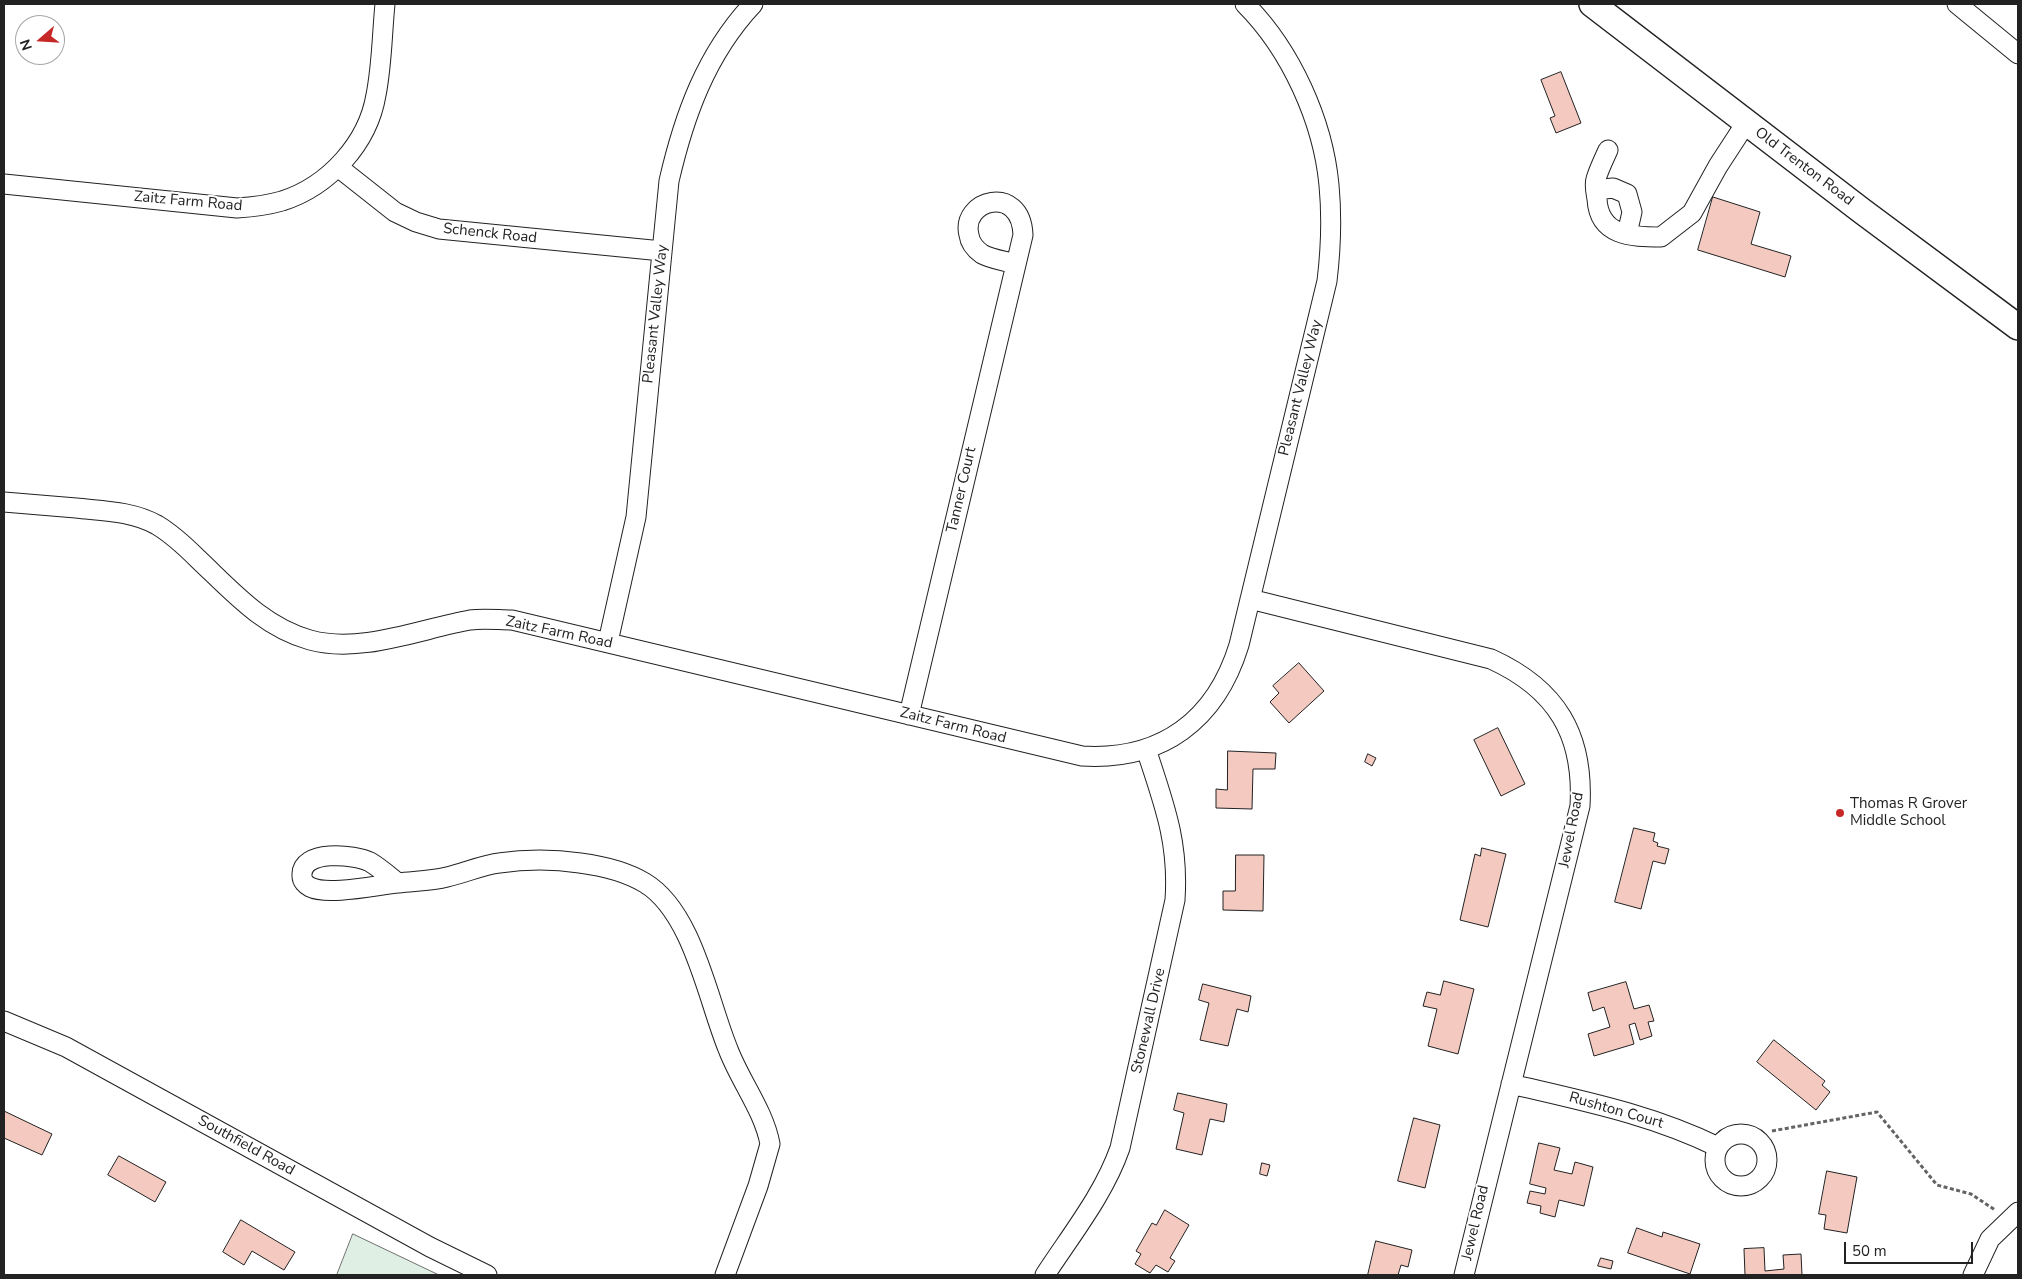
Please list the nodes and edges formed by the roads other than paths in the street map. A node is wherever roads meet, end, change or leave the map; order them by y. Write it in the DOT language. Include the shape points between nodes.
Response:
graph roads {
  1 [pos="385,4"];
  2 [pos="753,4"];
  3 [pos="1245,4"];
  4 [pos="1592,4"];
  5 [pos="1957,4"];
  6 [pos="2018,54"];
  7 [pos="1746,122"];
  8 [pos="1608,150"];
  9 [pos="338,166"];
  10 [pos="4,184"];
  11 [pos="1596,190"];
  12 [pos="1628,234"];
  13 [pos="662,251"];
  14 [pos="1015,264"];
  15 [pos="2018,327"];
  16 [pos="4,502"];
  17 [pos="1250,599"];
  18 [pos="608,642"];
  19 [pos="909,715"];
  20 [pos="1146,749"];
  21 [pos="398,882"];
  22 [pos="4,1021"];
  23 [pos="1511,1084"];
  24 [pos="1718,1147"];
  25 [pos="2014,1216"];
  26 [pos="480,1274"];
  27 [pos="724,1275"];
  28 [pos="1045,1275"];
  29 [pos="1464,1275"];
  30 [pos="1973,1275"];
  1 -- 9 [label="street, Zaitz Farm Road" via="374,106 353,150"];
  2 -- 13 [label="street, Pleasant Valley Way" via="728,35 690,104 669,181"];
  3 -- 17 [label="street, Pleasant Valley Way" via="1274,39 1310,110 1329,183 1331,218 1327,281"];
  4 -- 7 [label="main road, Old Trenton Road"];
  5 -- 6 [label="street"];
  7 -- 12 [label="street" via="1692,212 1661,238"];
  7 -- 15 [label="main road, Old Trenton Road"];
  8 -- 11 [label="street" via="1595,181"];
  9 -- 10 [label="street, Zaitz Farm Road" via="324,179 290,198 237,208"];
  9 -- 13 [label="street, Schenck Road" via="395,212 439,229"];
  11 -- 12 [label="street" via="1603,223"];
  11 -- 12 [label="street" via="1613,188 1627,194 1632,212"];
  13 -- 18 [label="street, Pleasant Valley Way" via="636,517"];
  14 -- 19 [label="street, Tanner Court"];
  16 -- 18 [label="street, Zaitz Farm Road" via="114,511 156,524 175,537 267,621 311,640 361,644 473,620 512,620"];
  17 -- 20 [label="street, Pleasant Valley Way" via="1232,667 1223,687 1190,725"];
  17 -- 23 [label="street, Jewel Road" via="1491,659 1534,684 1564,720 1579,762 1580,806"];
  18 -- 19 [label="street, Zaitz Farm Road"];
  19 -- 20 [label="street, Zaitz Farm Road" via="1082,756 1122,756"];
  20 -- 28 [label="street, Stonewall Drive" via="1175,850 1175,900 1116,1162"];
  21 -- 27 [label="street" via="426,882 496,863 527,860 578,863 617,870 647,884 663,899 680,921 697,958 728,1050 758,1111 770,1144 758,1186"];
  22 -- 26 [label="street, Southfield Road" via="66,1047"];
  23 -- 24 [label="street, Rushton Court" via="1634,1113"];
  23 -- 29 [label="street, Jewel Road"];
  25 -- 30 [label="street" via="1990,1239"];
}
